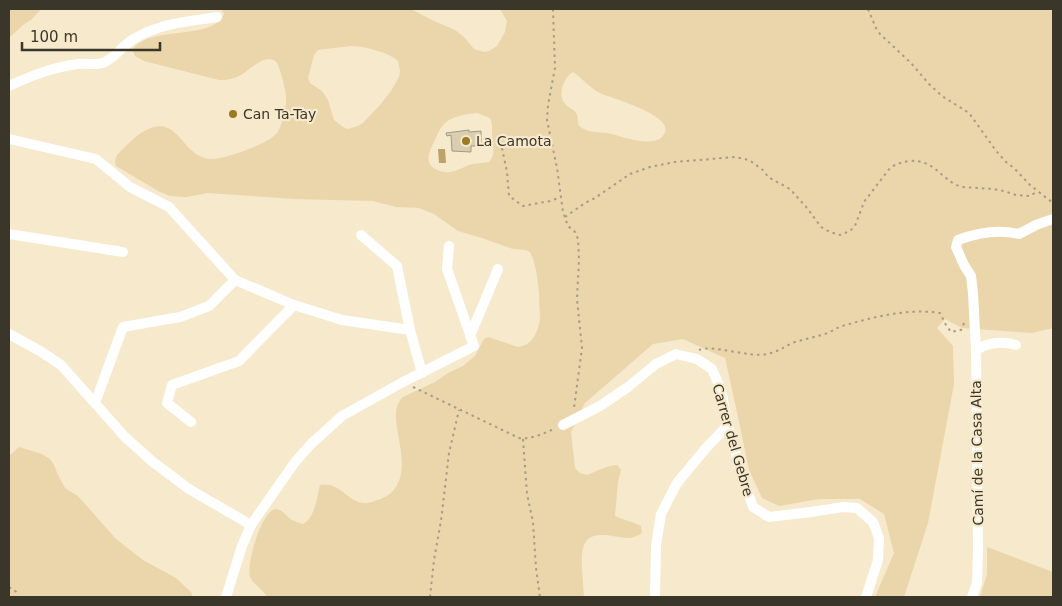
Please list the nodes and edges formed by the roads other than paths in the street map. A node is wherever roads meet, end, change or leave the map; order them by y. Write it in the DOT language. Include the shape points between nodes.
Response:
graph roads {
  1 [pos="217,17"];
  2 [pos="9,86"];
  3 [pos="9,139"];
  4 [pos="1053,219"];
  5 [pos="9,234"];
  6 [pos="362,235"];
  7 [pos="449,246"];
  8 [pos="123,252"];
  9 [pos="498,269"];
  10 [pos="235,280"];
  11 [pos="294,305"];
  12 [pos="410,330"];
  13 [pos="9,334"];
  14 [pos="470,336"];
  15 [pos="1016,345"];
  16 [pos="976,350"];
  17 [pos="422,373"];
  18 [pos="95,403"];
  19 [pos="191,422"];
  20 [pos="568,422"];
  21 [pos="728,425"];
  22 [pos="251,525"];
  23 [pos="226,597"];
  24 [pos="654,597"];
  25 [pos="866,597"];
  26 [pos="972,597"];
  1 -- 2 [label="street" via="152,29 105,62 48,70"];
  3 -- 10 [label="street" via="96,159 130,187 169,207"];
  4 -- 16 [label="street, Camí de la Casa Alta" via="1020,234 994,231 958,240 956,247 971,276"];
  5 -- 8 [label="street"];
  6 -- 12 [label="street" via="397,266"];
  7 -- 14 [label="street" via="447,269"];
  9 -- 14 [label="street"];
  10 -- 11 [label="street"];
  10 -- 18 [label="street" via="209,306 180,317 123,328"];
  11 -- 12 [label="street" via="342,320"];
  11 -- 19 [label="street" via="239,361 172,385 168,403"];
  12 -- 17 [label="street"];
  13 -- 18 [label="street" via="61,365"];
  14 -- 17 [label="street" via="474,346"];
  15 -- 16 [label="street" via="989,343"];
  16 -- 26 [label="street, Camí de la Casa Alta" via="978,560 977,583"];
  17 -- 22 [label="street" via="342,416 310,444"];
  18 -- 22 [label="street" via="153,462 189,489"];
  20 -- 21 [label="street, Carrer del Gebre" via="600,406 656,364 676,354 697,359 712,369 721,390"];
  21 -- 24 [label="street" via="677,483 662,514 656,546"];
  21 -- 25 [label="street, Carrer del Gebre" via="753,507 769,517 857,508 873,522 879,538 878,560"];
  22 -- 23 [label="street"];
}
